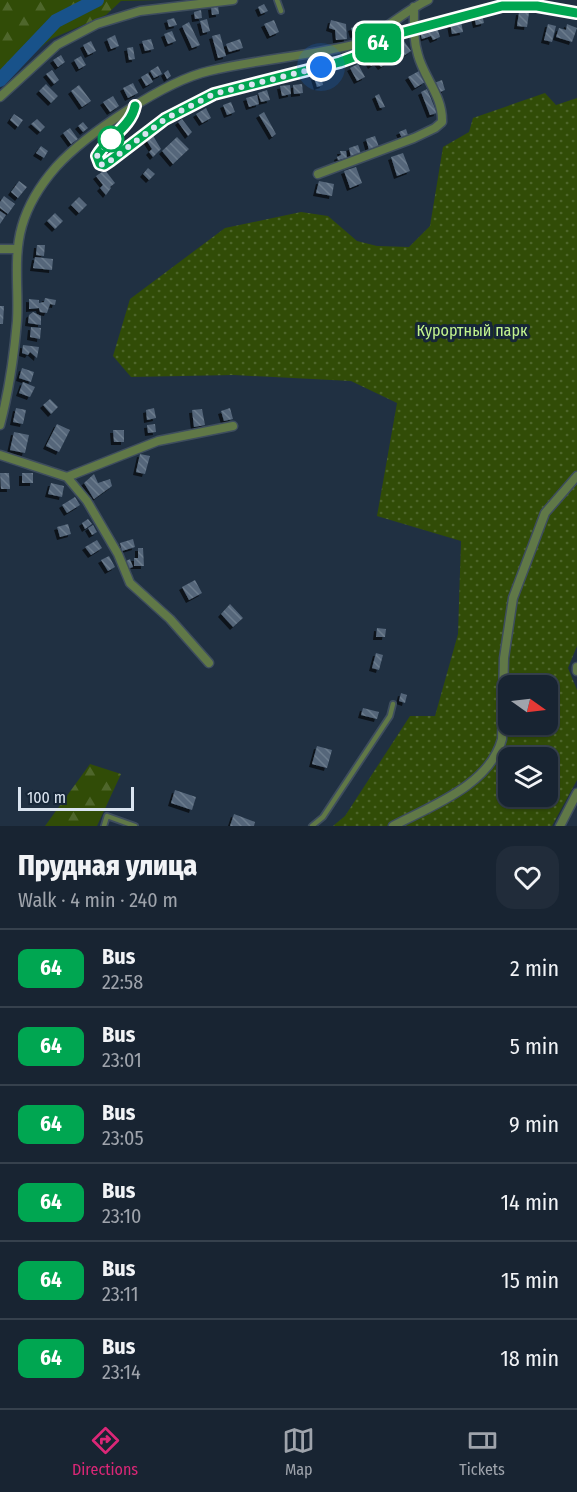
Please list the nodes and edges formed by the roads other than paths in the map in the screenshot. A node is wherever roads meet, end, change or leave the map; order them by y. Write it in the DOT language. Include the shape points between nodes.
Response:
graph roads {
  1 [pos="233,0"];
  2 [pos="277,0"];
  3 [pos="428,0"];
  4 [pos="414,7"];
  5 [pos="281,11"];
  6 [pos="577,13"];
  7 [pos="414,30"];
  8 [pos="0,97"];
  9 [pos="135,106"];
  10 [pos="318,174"];
  11 [pos="0,249"];
  12 [pos="17,249"];
  13 [pos="0,425"];
  14 [pos="233,426"];
  15 [pos="0,455"];
  16 [pos="577,476"];
  17 [pos="68,477"];
  18 [pos="210,663"];
  19 [pos="393,704"];
  20 [pos="577,793"];
  21 [pos="104,826"];
  22 [pos="135,826"];
  23 [pos="312,826"];
  24 [pos="393,826"];
  25 [pos="560,826"];
  1 -- 8 [label="street" via="140,11 97,24 57,45"];
  2 -- 5 [label="lane"];
  3 -- 4 [label="street"];
  4 -- 7 [label="street"];
  4 -- 9 [label="street" via="361,43 208,71 174,83"];
  6 -- 7 [label="street" via="537,6 502,6"];
  7 -- 9 [label="street" via="389,36 362,54 340,62 214,94 165,119 110,161 100,164 100,149 131,118"];
  7 -- 10 [label="street" via="418,56 440,102 442,122 414,138"];
  9 -- 12 [label="street" via="56,167 35,196 22,224"];
  11 -- 12 [label="street"];
  12 -- 13 [label="street" via="17,321"];
  14 -- 17 [label="street" via="158,441"];
  15 -- 17 [label="street"];
  16 -- 24 [label="street" via="545,513 513,598 504,658 502,739 498,752 487,768 461,789"];
  17 -- 18 [label="street" via="118,554 130,583"];
  19 -- 23 [label="lane" via="390,716 322,818"];
  20 -- 25 [label="street"];
  21 -- 22 [label="lane" via="107,816"];
}
